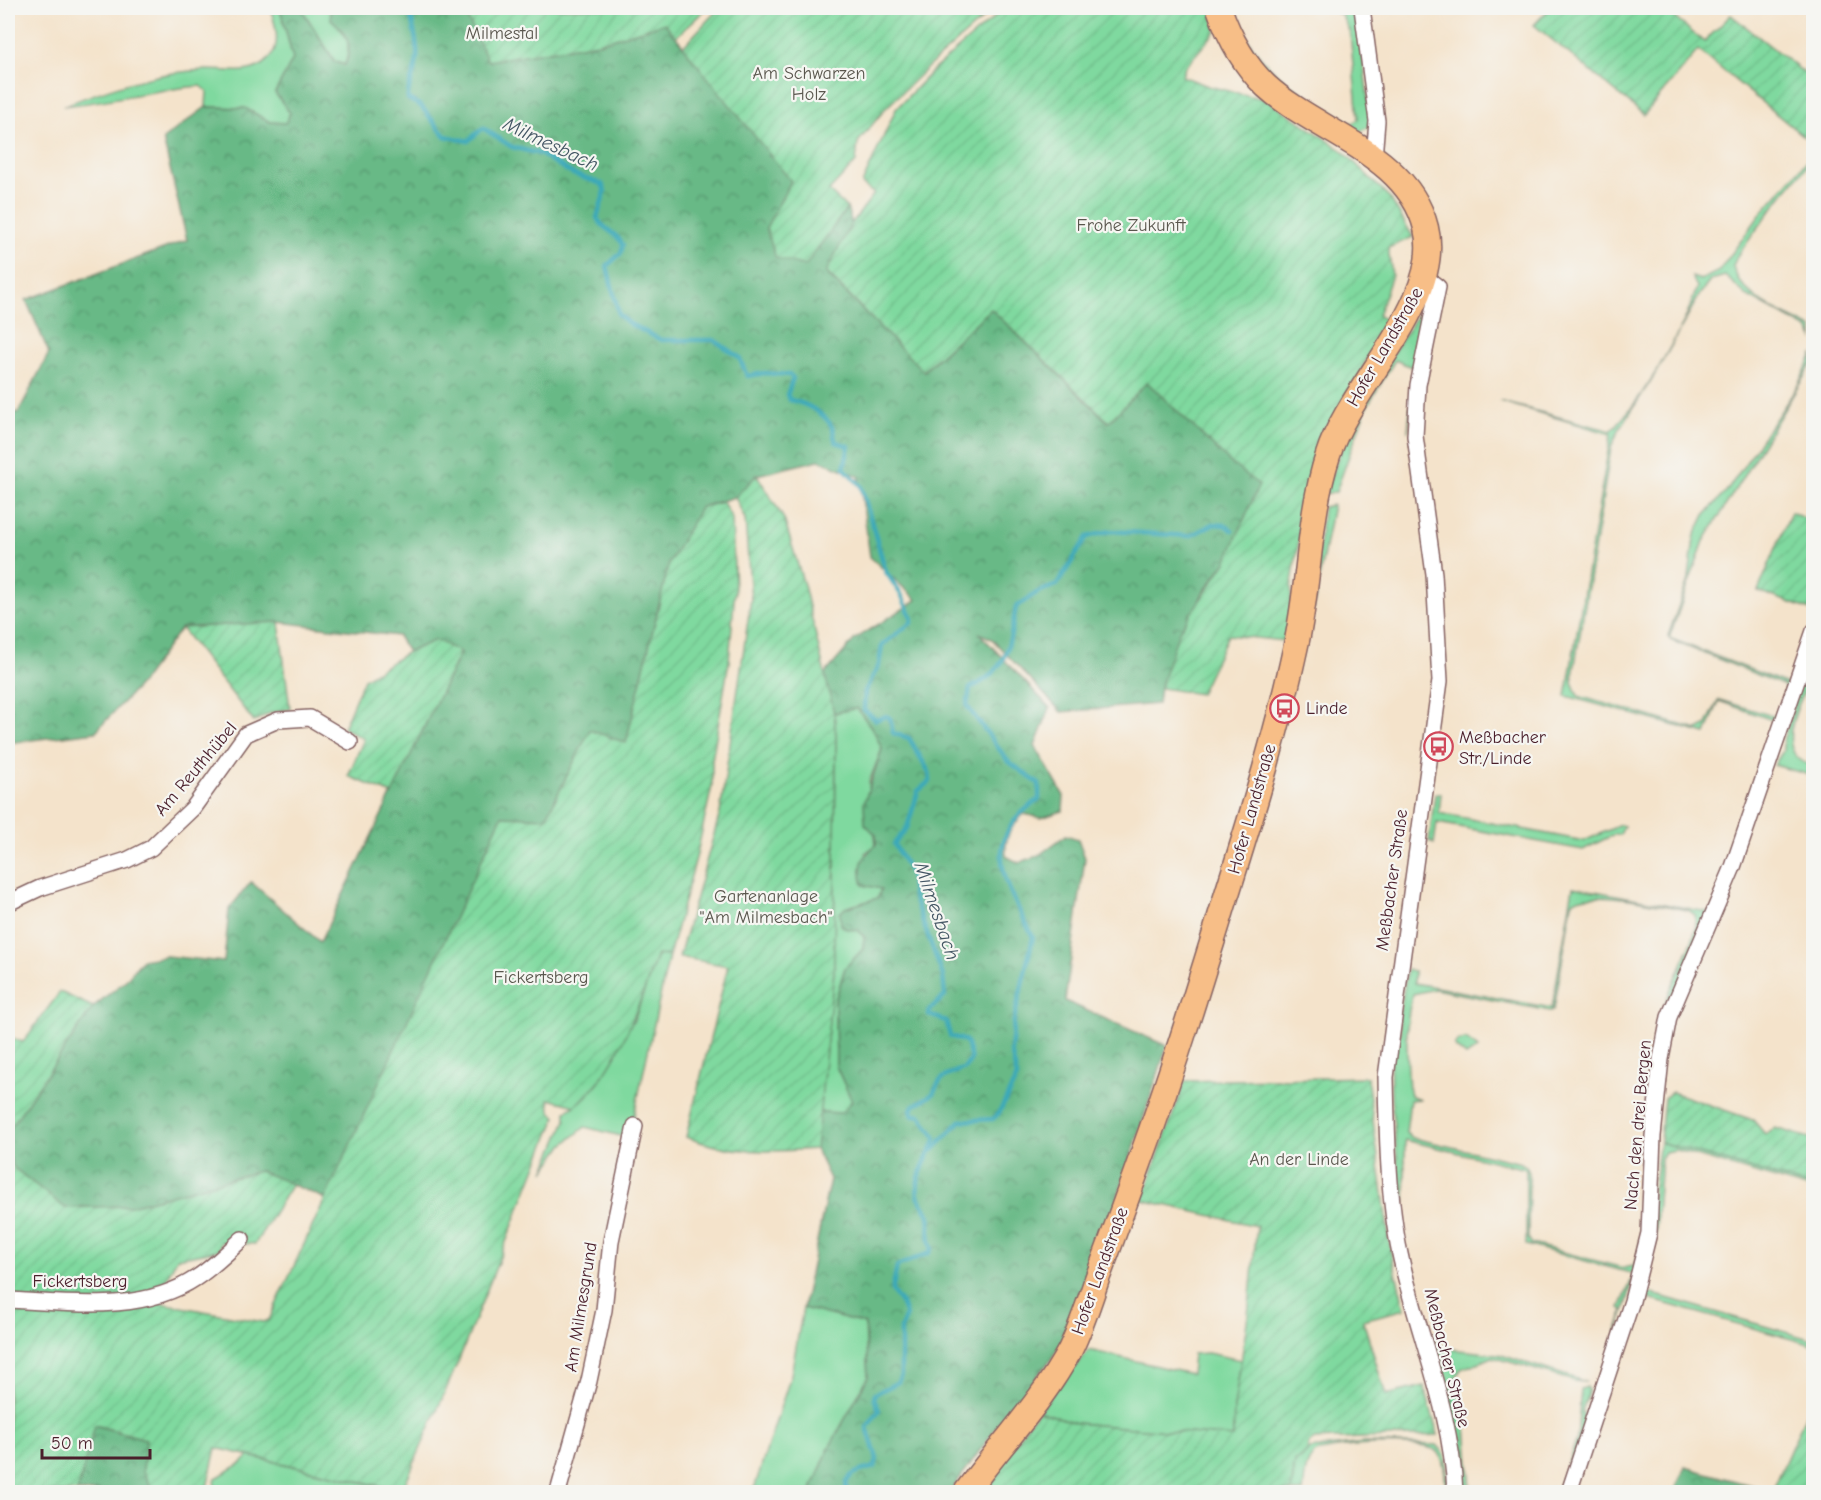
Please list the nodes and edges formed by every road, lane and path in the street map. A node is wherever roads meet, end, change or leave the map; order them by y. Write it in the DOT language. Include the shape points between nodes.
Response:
graph roads {
  1 [pos="1219,8"];
  2 [pos="1362,8"];
  3 [pos="1374,158"];
  4 [pos="1425,277"];
  5 [pos="1814,631"];
  6 [pos="350,742"];
  7 [pos="8,903"];
  8 [pos="635,1126"];
  9 [pos="242,1239"];
  10 [pos="8,1300"];
  11 [pos="558,1492"];
  12 [pos="966,1492"];
  13 [pos="1455,1492"];
  14 [pos="1569,1492"];
  1 -- 3 [label="main road, Hofer Landstraße" via="1230,38 1266,86"];
  2 -- 3 [label="street" via="1377,121"];
  3 -- 4 [label="main road, Hofer Landstraße" via="1404,186 1422,216 1428,243"];
  4 -- 12 [label="main road, Hofer Landstraße" via="1400,328 1354,399 1331,445 1321,476 1297,643 1252,812 1172,1075 1085,1314 1055,1376"];
  4 -- 13 [label="street, Meßbacher Straße" via="1438,287 1418,385 1415,436 1434,574 1440,681 1405,919 1386,1087 1387,1140 1400,1251 1437,1390"];
  5 -- 14 [label="street, Nach den drei Bergen" via="1732,867 1669,1017 1653,1136 1649,1233 1632,1301"];
  6 -- 7 [label="street, Am Reuthhübel" via="310,718 278,720 246,734 194,808 151,848"];
  8 -- 11 [label="street, Am Milmesgrund" via="611,1241 604,1310 589,1382"];
  9 -- 10 [label="street, Fickertsberg" via="194,1279 160,1295 114,1303"];
}
